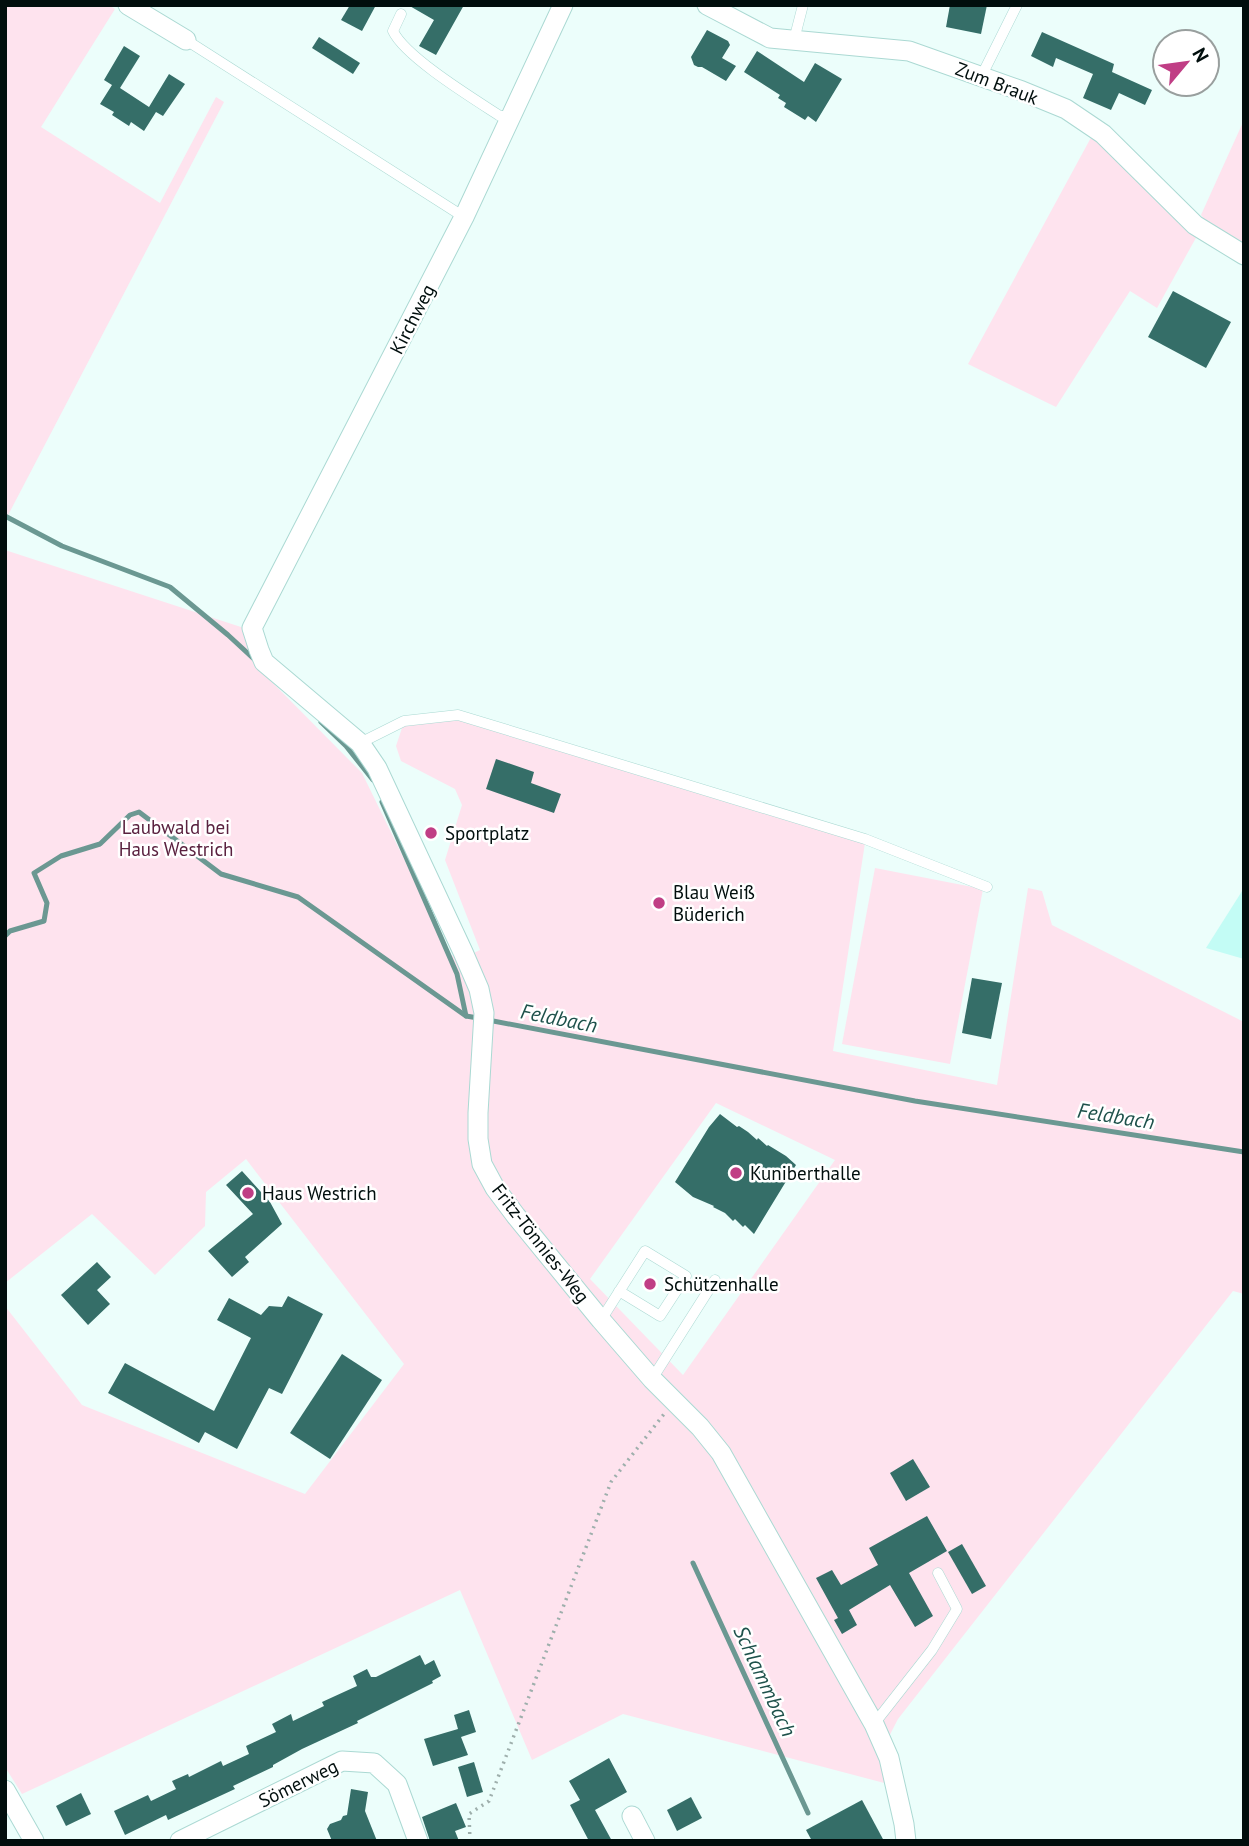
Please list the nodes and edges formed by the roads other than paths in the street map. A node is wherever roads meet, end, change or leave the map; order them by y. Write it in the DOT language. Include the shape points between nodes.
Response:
graph roads {
  1 [pos="128,5"];
  2 [pos="563,5"];
  3 [pos="707,5"];
  4 [pos="803,5"];
  5 [pos="1017,5"];
  6 [pos="401,14"];
  7 [pos="186,40"];
  8 [pos="794,40"];
  9 [pos="982,76"];
  10 [pos="512,116"];
  11 [pos="464,217"];
  12 [pos="1244,255"];
  13 [pos="252,628"];
  14 [pos="360,743"];
  15 [pos="987,887"];
  16 [pos="715,1280"];
  17 [pos="619,1291"];
  18 [pos="601,1320"];
  19 [pos="653,1379"];
  20 [pos="937,1573"];
  21 [pos="874,1724"];
  22 [pos="5,1790"];
  23 [pos="632,1816"];
  24 [pos="34,1841"];
  25 [pos="180,1841"];
  26 [pos="418,1841"];
  27 [pos="645,1841"];
  28 [pos="906,1841"];
  1 -- 7 [label="street"];
  2 -- 10 [label="street, Kirchweg"];
  3 -- 8 [label="street, Zum Brauk" via="770,38"];
  4 -- 8 [label="lane"];
  5 -- 9 [label="lane"];
  6 -- 10 [label="lane" via="393,31 405,47 500,116"];
  7 -- 11 [label="lane"];
  8 -- 9 [label="street, Zum Brauk" via="909,51"];
  9 -- 12 [label="street, Zum Brauk" via="1066,109 1103,135 1195,225"];
  10 -- 11 [label="street, Kirchweg"];
  11 -- 13 [label="street, Kirchweg"];
  13 -- 14 [label="street, Fritz-Tönnies-Weg" via="264,662"];
  14 -- 15 [label="lane" via="404,721 458,715 865,839"];
  14 -- 18 [label="street, Fritz-Tönnies-Weg" via="377,768 479,989 484,1019 478,1126 482,1164 516,1216"];
  16 -- 19 [label="lane"];
  17 -- 17 [label="lane" via="645,1251 686,1276 660,1316"];
  17 -- 18 [label="lane"];
  18 -- 19 [label="street, Fritz-Tönnies-Weg"];
  19 -- 21 [label="street, Fritz-Tönnies-Weg" via="721,1453"];
  20 -- 21 [label="lane" via="957,1609 932,1650"];
  21 -- 28 [label="street, Fritz-Tönnies-Weg" via="889,1758"];
  22 -- 24 [label="street"];
  23 -- 27 [label="street"];
  25 -- 26 [label="street, Sömerweg" via="342,1761 374,1763 397,1784"];
}
